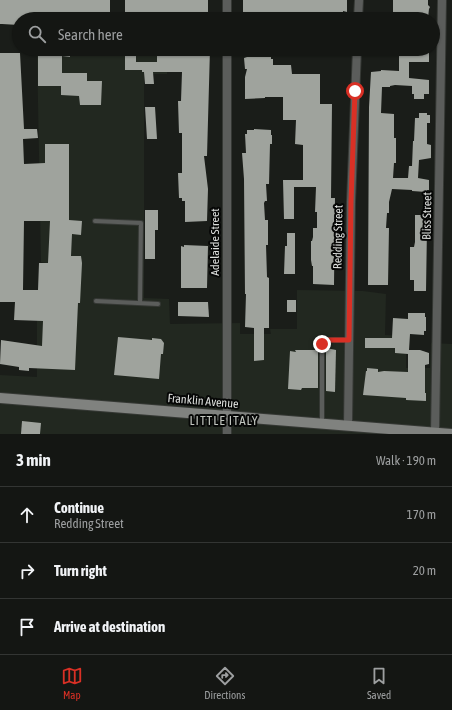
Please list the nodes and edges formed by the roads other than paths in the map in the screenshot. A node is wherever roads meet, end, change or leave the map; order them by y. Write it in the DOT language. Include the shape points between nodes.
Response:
graph roads {
  1 [pos="227,0"];
  2 [pos="359,0"];
  3 [pos="442,0"];
  4 [pos="227,12"];
  5 [pos="358,12"];
  6 [pos="227,56"];
  7 [pos="357,56"];
  8 [pos="95,221"];
  9 [pos="96,300"];
  10 [pos="140,303"];
  11 [pos="158,304"];
  12 [pos="349,340"];
  13 [pos="0,398"];
  14 [pos="227,416"];
  15 [pos="322,423"];
  16 [pos="348,426"];
  17 [pos="401,432"];
  18 [pos="436,432"];
  19 [pos="227,434"];
  20 [pos="450,434"];
  1 -- 4 [label="street"];
  2 -- 5 [label="street"];
  3 -- 18 [label="street, Bliss Street"];
  6 -- 14 [label="street, Adelaide Street"];
  7 -- 12 [label="street, Redding Street"];
  8 -- 10 [label="lane" via="141,223"];
  9 -- 10 [label="lane"];
  10 -- 11 [label="lane"];
  12 -- 15 [label="lane" via="327,340 322,344"];
  12 -- 16 [label="street, Redding Street"];
  13 -- 14 [label="main road, Franklin Avenue"];
  14 -- 15 [label="main road, Franklin Avenue"];
  14 -- 19 [label="street, Adelaide Street"];
  15 -- 16 [label="main road, Franklin Avenue"];
  16 -- 17 [label="main road, Franklin Avenue"];
  17 -- 18 [label="main road, Franklin Avenue"];
  18 -- 20 [label="main road, Franklin Avenue"];
}
